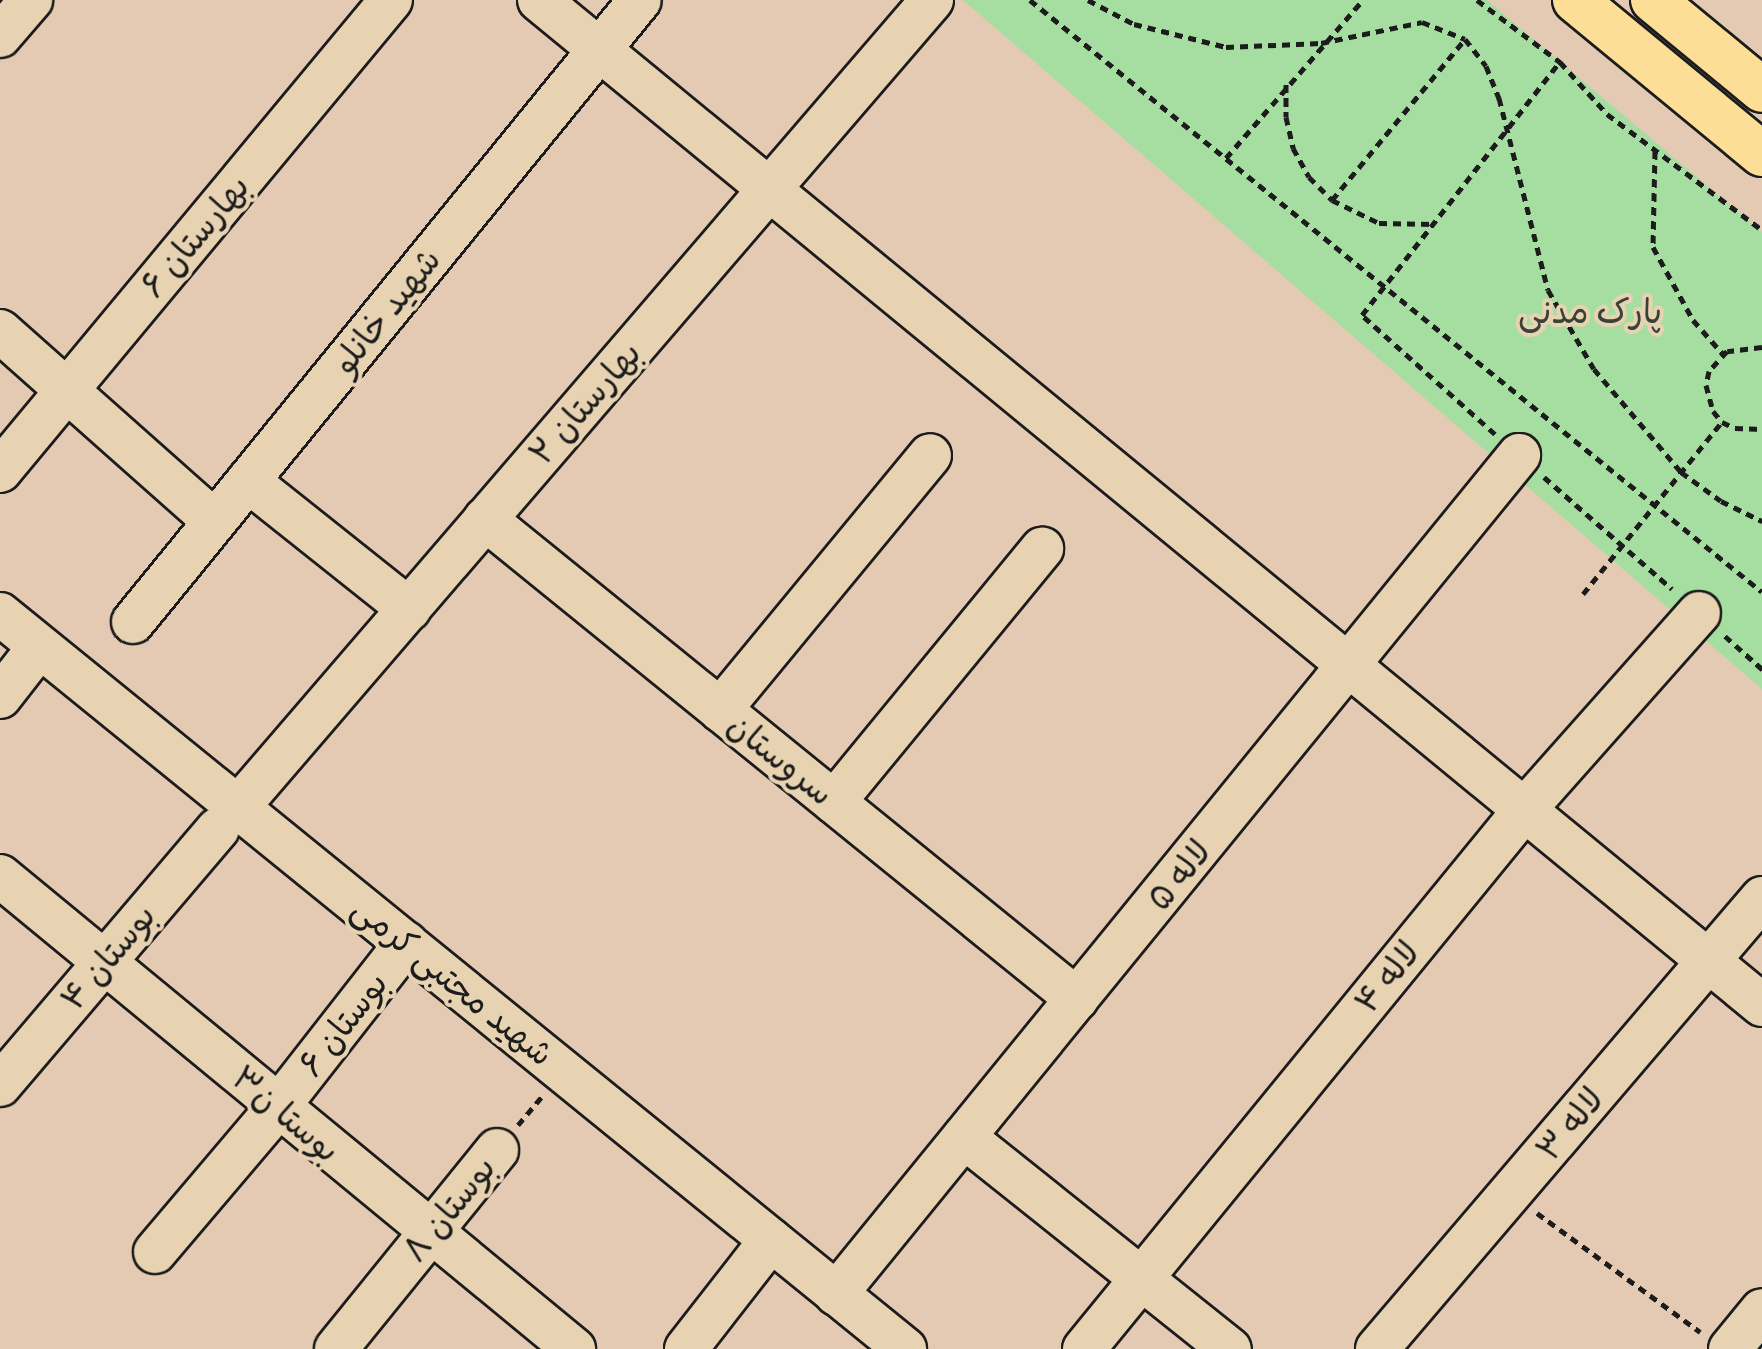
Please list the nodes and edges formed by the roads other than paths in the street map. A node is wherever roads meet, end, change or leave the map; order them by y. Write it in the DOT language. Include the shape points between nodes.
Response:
graph roads {
  1 [pos="31,0"];
  2 [pos="391,0"];
  3 [pos="539,0"];
  4 [pos="640,0"];
  5 [pos="932,0"];
  6 [pos="1575,0"];
  7 [pos="1653,0"];
  8 [pos="0,36"];
  9 [pos="599,50"];
  10 [pos="1762,90"];
  11 [pos="1762,154"];
  12 [pos="768,188"];
  13 [pos="0,331"];
  14 [pos="67,390"];
  15 [pos="930,455"];
  16 [pos="1519,455"];
  17 [pos="0,471"];
  18 [pos="248,481"];
  19 [pos="485,519"];
  20 [pos="214,521"];
  21 [pos="1042,549"];
  22 [pos="409,609"];
  23 [pos="1699,613"];
  24 [pos="0,614"];
  25 [pos="133,622"];
  26 [pos="39,647"];
  27 [pos="1350,666"];
  28 [pos="0,697"];
  29 [pos="720,710"];
  30 [pos="834,802"];
  31 [pos="1525,809"];
  32 [pos="228,818"];
  33 [pos="0,876"];
  34 [pos="1762,898"];
  35 [pos="406,943"];
  36 [pos="1709,961"];
  37 [pos="103,962"];
  38 [pos="1077,999"];
  39 [pos="1762,1005"];
  40 [pos="0,1085"];
  41 [pos="278,1107"];
  42 [pos="964,1137"];
  43 [pos="497,1150"];
  44 [pos="430,1232"];
  45 [pos="771,1240"];
  46 [pos="155,1252"];
  47 [pos="1143,1276"];
  48 [pos="836,1294"];
  49 [pos="1762,1310"];
  50 [pos="1720,1344"];
  51 [pos="336,1349"];
  52 [pos="574,1349"];
  53 [pos="686,1349"];
  54 [pos="905,1349"];
  55 [pos="1084,1349"];
  56 [pos="1230,1349"];
  57 [pos="1377,1349"];
  1 -- 8 [label="street"];
  2 -- 14 [label="street, بهارستان ۶"];
  3 -- 9 [label="street"];
  4 -- 9 [label="street, شهید خانلو"];
  5 -- 12 [label="street, بهارستان ۲"];
  6 -- 11 [label="main road"];
  7 -- 10 [label="main road"];
  9 -- 12 [label="street"];
  9 -- 18 [label="street, شهید خانلو"];
  12 -- 19 [label="street, بهارستان ۲"];
  12 -- 27 [label="street"];
  13 -- 14 [label="street"];
  14 -- 17 [label="street, بهارستان ۶"];
  14 -- 20 [label="street"];
  15 -- 29 [label="street"];
  16 -- 27 [label="street, لاله ۵"];
  18 -- 20 [label="street, شهید خانلو"];
  18 -- 22 [label="street"];
  19 -- 22 [label="street, بهارستان ۲"];
  19 -- 29 [label="street, سروستان"];
  20 -- 25 [label="street, شهید خانلو"];
  21 -- 30 [label="street"];
  22 -- 32 [label="street, بهارستان ۲"];
  23 -- 31 [label="street, لاله ۴"];
  24 -- 26 [label="street, شهید مجتبی کرمی"];
  26 -- 28 [label="street"];
  26 -- 32 [label="street, شهید مجتبی کرمی"];
  27 -- 31 [label="street"];
  27 -- 38 [label="street, لاله ۵"];
  29 -- 30 [label="street, سروستان"];
  30 -- 38 [label="street, سروستان"];
  31 -- 36 [label="street"];
  31 -- 47 [label="street, لاله ۴"];
  32 -- 35 [label="street, شهید مجتبی کرمی"];
  32 -- 37 [label="street, بوستان ۴"];
  33 -- 37 [label="street, بوستا ن۳"];
  34 -- 36 [label="street, لاله ۳"];
  35 -- 41 [label="street, بوستان ۶"];
  35 -- 45 [label="street, شهید مجتبی کرمی"];
  36 -- 39 [label="street"];
  36 -- 57 [label="street, لاله ۳"];
  37 -- 40 [label="street, بوستان ۴"];
  37 -- 41 [label="street, بوستا ن۳"];
  38 -- 42 [label="street, لاله ۵"];
  41 -- 44 [label="street, بوستا ن۳"];
  41 -- 46 [label="street, بوستان ۶"];
  42 -- 47 [label="street"];
  42 -- 48 [label="street, لاله ۵"];
  43 -- 44 [label="street, بوستان ۸"];
  44 -- 51 [label="street, بوستان ۸"];
  44 -- 52 [label="street, بوستا ن۳"];
  45 -- 48 [label="street, شهید مجتبی کرمی"];
  45 -- 53 [label="street"];
  47 -- 55 [label="street, لاله ۴"];
  47 -- 56 [label="street"];
  48 -- 54 [label="street, شهید مجتبی کرمی"];
  49 -- 50 [label="street"];
}
